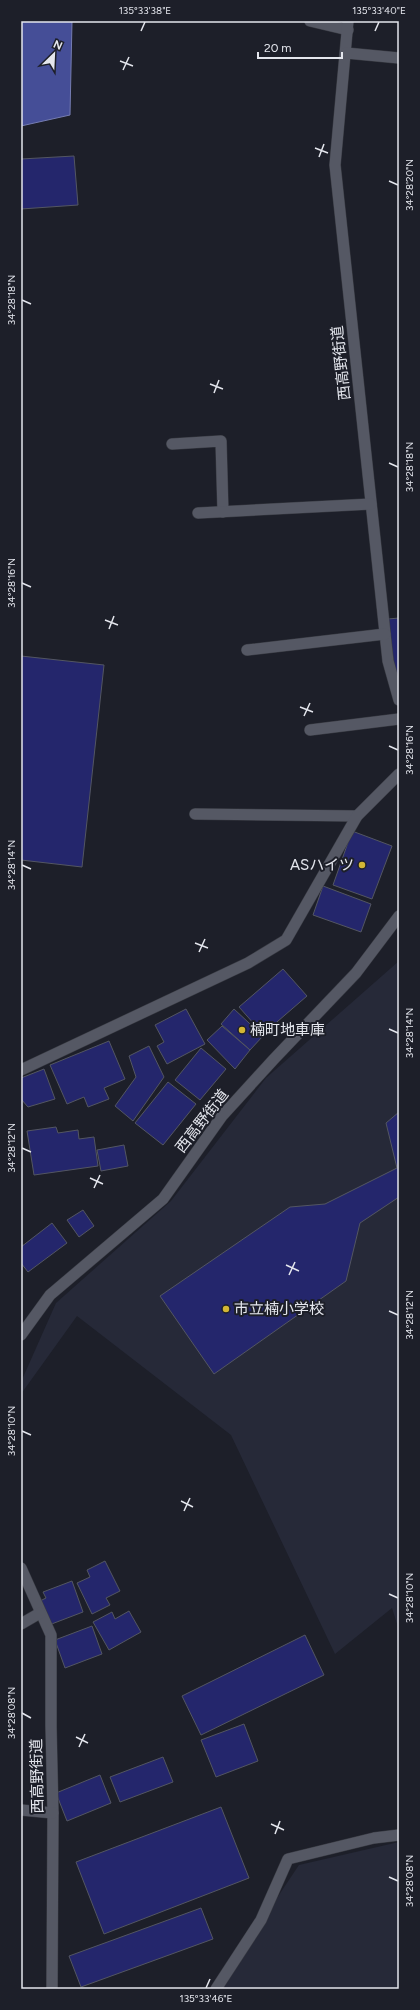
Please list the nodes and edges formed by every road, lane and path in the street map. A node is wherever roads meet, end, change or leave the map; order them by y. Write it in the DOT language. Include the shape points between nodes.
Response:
graph roads {
  1 [pos="310,21"];
  2 [pos="348,26"];
  3 [pos="346,53"];
  4 [pos="399,58"];
  5 [pos="172,444"];
  6 [pos="371,504"];
  7 [pos="223,512"];
  8 [pos="198,513"];
  9 [pos="385,634"];
  10 [pos="247,650"];
  11 [pos="399,700"];
  12 [pos="399,718"];
  13 [pos="310,730"];
  14 [pos="399,774"];
  15 [pos="195,814"];
  16 [pos="357,816"];
  17 [pos="399,916"];
  18 [pos="21,1070"];
  19 [pos="21,1335"];
  20 [pos="21,1568"];
  21 [pos="40,1613"];
  22 [pos="21,1624"];
  23 [pos="21,1810"];
  24 [pos="53,1813"];
  25 [pos="399,1835"];
  26 [pos="52,1989"];
  27 [pos="216,1989"];
  1 -- 2 [label="street"];
  2 -- 3 [label="street, 西高野街道"];
  3 -- 4 [label="street"];
  3 -- 6 [label="street, 西高野街道" via="335,165"];
  5 -- 7 [label="street" via="221,441"];
  6 -- 7 [label="street"];
  6 -- 9 [label="street, 西高野街道"];
  7 -- 8 [label="street"];
  9 -- 10 [label="street"];
  9 -- 11 [label="street, 西高野街道" via="388,661"];
  12 -- 13 [label="street"];
  14 -- 16 [label="street"];
  15 -- 16 [label="street"];
  16 -- 18 [label="street" via="286,940 248,963"];
  17 -- 19 [label="street, 西高野街道" via="356,973 222,1116 163,1199 50,1295"];
  20 -- 21 [label="street, 西高野街道"];
  21 -- 22 [label="street"];
  21 -- 24 [label="street, 西高野街道" via="52,1635"];
  23 -- 24 [label="street"];
  24 -- 26 [label="street, 西高野街道"];
  25 -- 27 [label="street" via="374,1838 288,1859 261,1920"];
}
